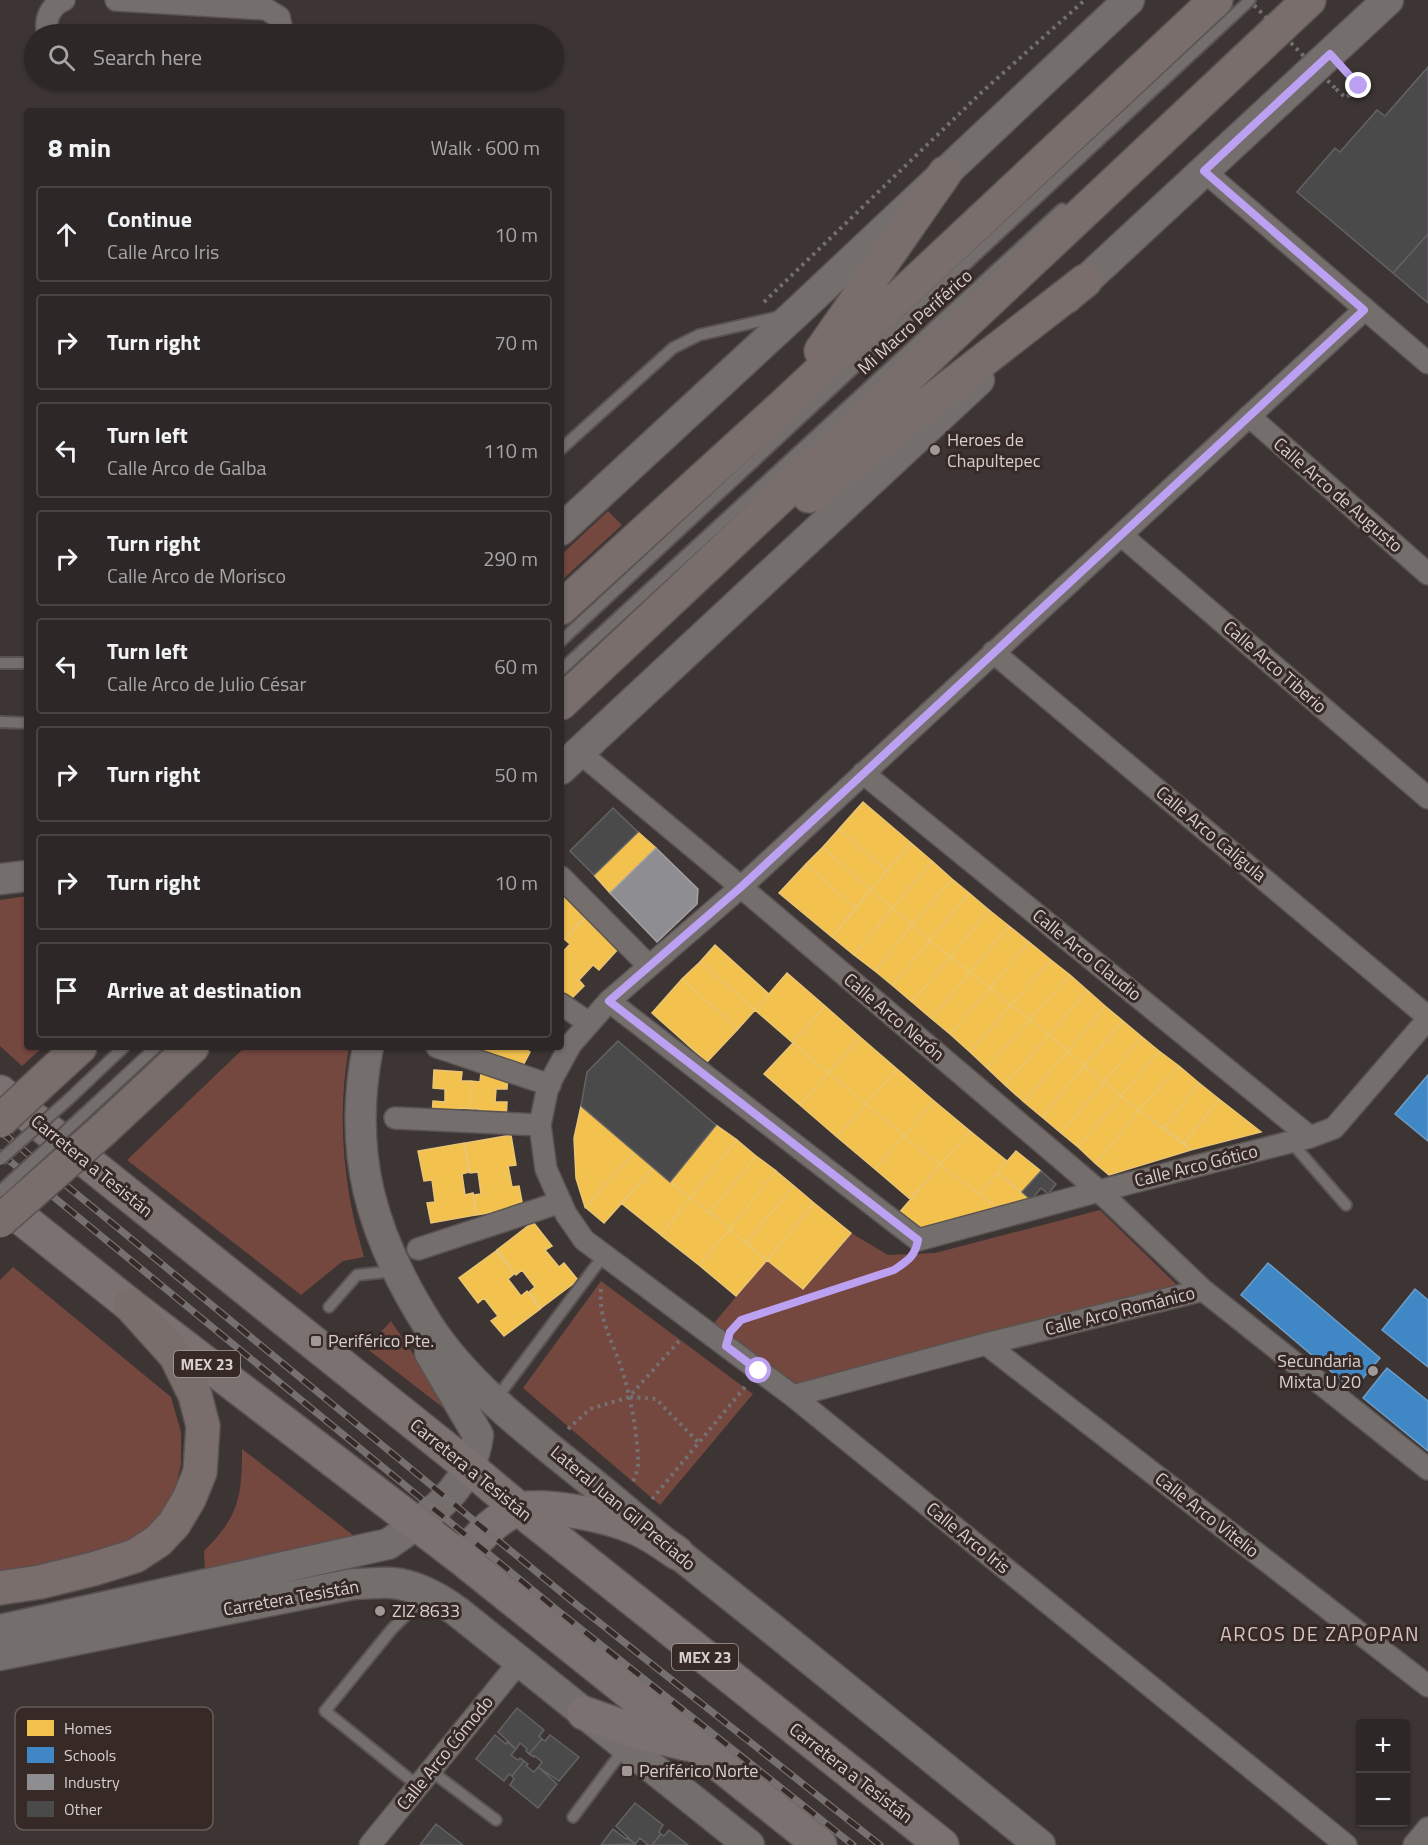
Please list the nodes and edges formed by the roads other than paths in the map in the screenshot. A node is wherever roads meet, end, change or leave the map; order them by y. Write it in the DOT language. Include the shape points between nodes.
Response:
graph roads {
  1 [pos="64,0"];
  2 [pos="116,0"];
  3 [pos="1128,0"];
  4 [pos="1216,0"];
  5 [pos="1249,0"];
  6 [pos="1310,0"];
  7 [pos="1388,0"];
  8 [pos="47,24"];
  9 [pos="281,24"];
  10 [pos="1204,171"];
  11 [pos="945,172"];
  12 [pos="1073,200"];
  13 [pos="1085,281"];
  14 [pos="1364,310"];
  15 [pos="796,313"];
  16 [pos="1428,363"];
  17 [pos="785,404"];
  18 [pos="1249,416"];
  19 [pos="564,446"];
  20 [pos="564,527"];
  21 [pos="1121,535"];
  22 [pos="1428,574"];
  23 [pos="564,605"];
  24 [pos="651,619"];
  25 [pos="564,638"];
  26 [pos="993,652"];
  27 [pos="0,663"];
  28 [pos="24,663"];
  29 [pos="564,667"];
  30 [pos="564,700"];
  31 [pos="0,722"];
  32 [pos="24,723"];
  33 [pos="570,760"];
  34 [pos="863,773"];
  35 [pos="1428,798"];
  36 [pos="24,876"];
  37 [pos="0,879"];
  38 [pos="564,880"];
  39 [pos="741,887"];
  40 [pos="650,966"];
  41 [pos="609,1001"];
  42 [pos="564,1006"];
  43 [pos="1428,1018"];
  44 [pos="589,1023"];
  45 [pos="78,1050"];
  46 [pos="119,1050"];
  47 [pos="154,1050"];
  48 [pos="188,1050"];
  49 [pos="446,1050"];
  50 [pos="366,1059"];
  51 [pos="550,1085"];
  52 [pos="56,1090"];
  53 [pos="1,1102"];
  54 [pos="395,1118"];
  55 [pos="94,1122"];
  56 [pos="540,1125"];
  57 [pos="1301,1139"];
  58 [pos="0,1160"];
  59 [pos="0,1191"];
  60 [pos="1099,1191"];
  61 [pos="0,1201"];
  62 [pos="561,1202"];
  63 [pos="1346,1206"];
  64 [pos="0,1221"];
  65 [pos="598,1263"];
  66 [pos="408,1270"];
  67 [pos="1203,1290"];
  68 [pos="130,1305"];
  69 [pos="329,1307"];
  70 [pos="986,1344"];
  71 [pos="793,1395"];
  72 [pos="495,1401"];
  73 [pos="469,1467"];
  74 [pos="1428,1469"];
  75 [pos="519,1509"];
  76 [pos="417,1525"];
  77 [pos="677,1553"];
  78 [pos="461,1558"];
  79 [pos="0,1588"];
  80 [pos="428,1593"];
  81 [pos="0,1630"];
  82 [pos="0,1655"];
  83 [pos="520,1661"];
  84 [pos="1428,1686"];
  85 [pos="584,1713"];
  86 [pos="626,1746"];
  87 [pos="697,1746"];
  88 [pos="424,1779"];
  89 [pos="573,1817"];
  90 [pos="496,1820"];
  91 [pos="1428,1828"];
  92 [pos="370,1845"];
  93 [pos="749,1845"];
  94 [pos="820,1845"];
  95 [pos="942,1845"];
  96 [pos="1040,1845"];
  97 [pos="1346,1845"];
  98 [pos="1414,1845"];
  1 -- 8 [label="street" via="56,3"];
  2 -- 9 [label="street" via="266,9 279,17"];
  3 -- 11 [label="main road"];
  4 -- 17 [label="highway"];
  5 -- 25 [label="lane, Mi Macro Periférico"];
  6 -- 24 [label="highway"];
  7 -- 10 [label="main road"];
  10 -- 13 [label="main road"];
  10 -- 14 [label="street"];
  11 -- 15 [label="main road"];
  11 -- 17 [label="highway"];
  12 -- 29 [label="lane, Mi Macro Periférico"];
  13 -- 24 [label="highway"];
  13 -- 33 [label="main road"];
  14 -- 16 [label="street"];
  14 -- 18 [label="street, Calle Arco Iris"];
  15 -- 19 [label="lane" via="699,335 674,348"];
  15 -- 20 [label="main road"];
  17 -- 23 [label="highway"];
  18 -- 21 [label="street, Calle Arco Iris"];
  18 -- 22 [label="street, Calle Arco de Augusto"];
  21 -- 26 [label="street, Calle Arco Iris"];
  21 -- 35 [label="street, Calle Arco Tiberio"];
  24 -- 30 [label="highway"];
  26 -- 34 [label="street, Calle Arco Iris"];
  26 -- 43 [label="street, Calle Arco Calígula"];
  27 -- 28 [label="lane"];
  31 -- 32 [label="lane"];
  33 -- 39 [label="street, Calle Arco Nerón"];
  34 -- 39 [label="street, Calle Arco Iris"];
  34 -- 57 [label="street, Calle Arco Claudio"];
  36 -- 37 [label="main road"];
  38 -- 40 [label="street"];
  39 -- 40 [label="street, Calle Arco Iris"];
  39 -- 60 [label="street, Calle Arco Nerón"];
  40 -- 41 [label="street, Calle Arco Iris"];
  41 -- 44 [label="street, Calle Arco Iris"];
  41 -- 60 [label="street, Calle Arco Gótico" via="918,1240"];
  42 -- 44 [label="street"];
  43 -- 57 [label="street, Calle Arco Gótico" via="1334,1128"];
  44 -- 51 [label="street, Calle Arco Iris" via="571,1044"];
  45 -- 52 [label="highway"];
  46 -- 52 [label="lane"];
  47 -- 55 [label="lane"];
  48 -- 55 [label="highway"];
  49 -- 51 [label="street"];
  50 -- 66 [label="main road, Lateral Juan Gil Preciado" via="359,1117 362,1164 376,1223"];
  51 -- 56 [label="street, Calle Arco Iris"];
  52 -- 53 [label="highway, bridge"];
  52 -- 58 [label="lane, bridge"];
  53 -- 73 [label="main road, Carretera a Tesistán / MEX 23"];
  54 -- 56 [label="street"];
  55 -- 59 [label="lane, bridge"];
  55 -- 64 [label="highway, bridge"];
  56 -- 62 [label="street, Calle Arco Iris" via="546,1169"];
  57 -- 60 [label="street, Calle Arco Gótico"];
  57 -- 63 [label="lane"];
  60 -- 67 [label="street, Calle Arco Nerón"];
  61 -- 68 [label="main road, MEX 23"];
  62 -- 65 [label="street, Calle Arco Iris"];
  62 -- 66 [label="street"];
  65 -- 71 [label="street, Calle Arco Iris" via="696,1323"];
  65 -- 72 [label="lane"];
  66 -- 69 [label="lane" via="357,1275"];
  66 -- 72 [label="main road, Lateral Juan Gil Preciado" via="429,1327 468,1377"];
  66 -- 73 [label="main road" via="412,1322 478,1435"];
  67 -- 70 [label="street, Calle Arco Románico"];
  67 -- 74 [label="street, Calle Arco Románico"];
  68 -- 76 [label="main road, MEX 23"];
  68 -- 79 [label="highway" via="176,1356 195,1395 203,1426 200,1472 189,1499 158,1541 135,1556 40,1582"];
  70 -- 71 [label="street, Calle Arco Románico"];
  70 -- 84 [label="street, Calle Arco Vitelio"];
  71 -- 97 [label="street, Calle Arco Iris"];
  72 -- 77 [label="main road, Lateral Juan Gil Preciado"];
  73 -- 75 [label="main road, Carretera a Tesistán / MEX 23"];
  73 -- 76 [label="main road" via="438,1508"];
  75 -- 77 [label="main road" via="546,1508 615,1520 657,1538"];
  75 -- 78 [label="main road" via="477,1538"];
  75 -- 95 [label="main road, Carretera a Tesistán / MEX 23"];
  76 -- 78 [label="main road, MEX 23"];
  76 -- 81 [label="main road" via="388,1544"];
  77 -- 96 [label="main road, Lateral Juan Gil Preciado"];
  78 -- 87 [label="main road, MEX 23"];
  80 -- 82 [label="main road, Carretera Tesistán" via="392,1583 353,1584"];
  80 -- 83 [label="main road, Carretera Tesistán"];
  80 -- 88 [label="lane" via="392,1629 324,1711"];
  83 -- 85 [label="main road, Carretera Tesistán"];
  83 -- 88 [label="street, Calle Arco Cómodo"];
  85 -- 86 [label="main road, Carretera Tesistán"];
  85 -- 87 [label="main road" via="638,1732"];
  86 -- 89 [label="lane"];
  86 -- 93 [label="main road, Carretera Tesistán"];
  87 -- 94 [label="main road, MEX 23"];
  88 -- 90 [label="lane"];
  88 -- 92 [label="street, Calle Arco Cómodo"];
  91 -- 98 [label="street"];
}
